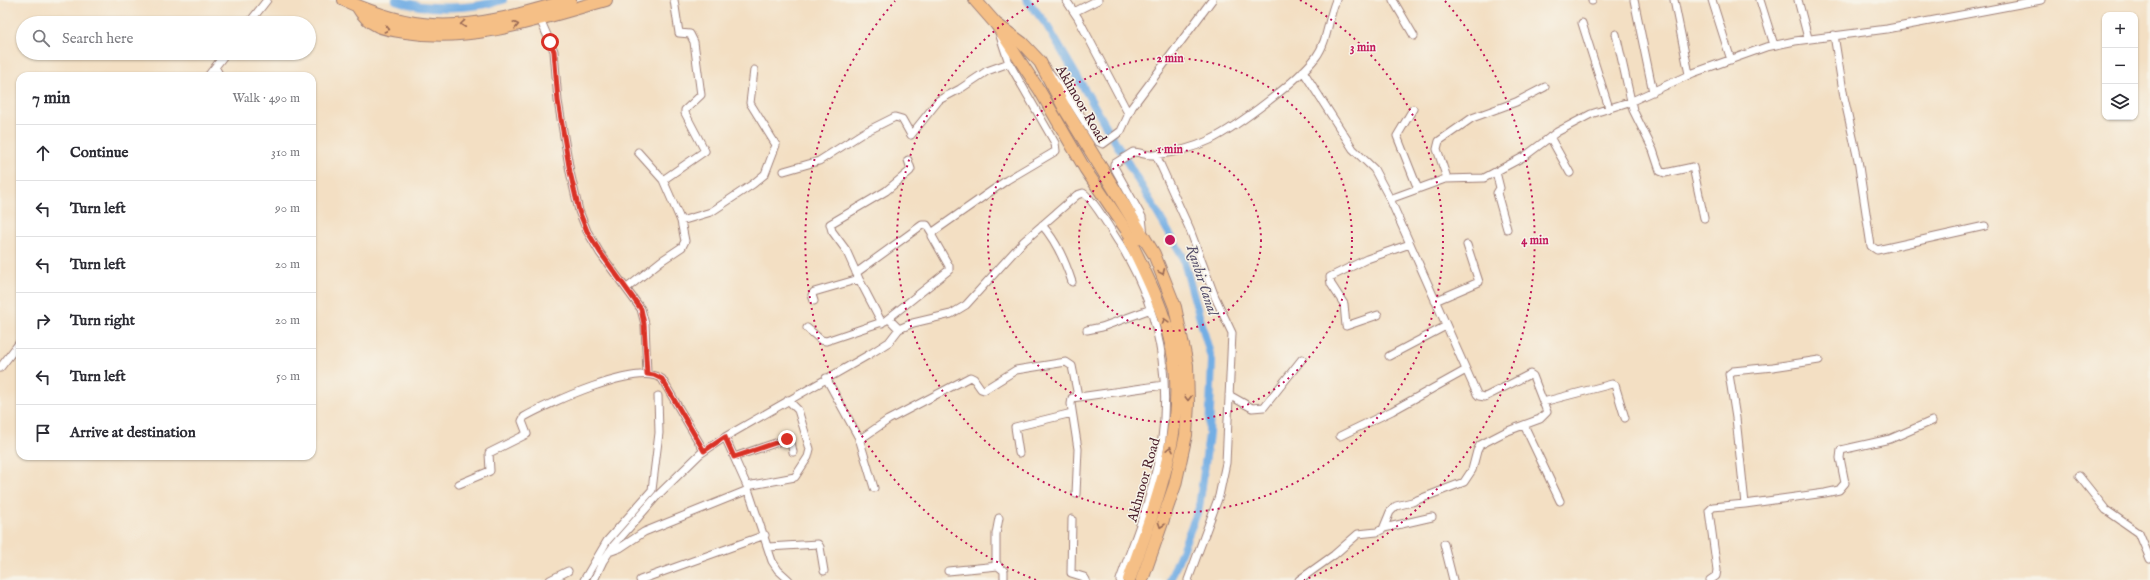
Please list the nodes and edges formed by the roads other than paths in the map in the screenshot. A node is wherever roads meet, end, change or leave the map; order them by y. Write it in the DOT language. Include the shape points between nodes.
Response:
graph roads {
  1 [pos="266,0"];
  2 [pos="344,0"];
  3 [pos="566,0"];
  4 [pos="606,0"];
  5 [pos="674,0"];
  6 [pos="975,0"];
  7 [pos="1066,0"];
  8 [pos="1098,0"];
  9 [pos="1212,0"];
  10 [pos="1336,0"];
  11 [pos="1393,0"];
  12 [pos="1634,0"];
  13 [pos="1674,0"];
  14 [pos="1712,0"];
  15 [pos="1760,0"];
  16 [pos="1798,0"];
  17 [pos="2041,0"];
  18 [pos="357,6"];
  19 [pos="1074,12"];
  20 [pos="254,16"];
  21 [pos="540,19"];
  22 [pos="1582,23"];
  23 [pos="996,24"];
  24 [pos="1616,34"];
  25 [pos="1834,35"];
  26 [pos="1414,36"];
  27 [pos="1808,38"];
  28 [pos="1774,45"];
  29 [pos="223,60"];
  30 [pos="1731,60"];
  31 [pos="1009,63"];
  32 [pos="1044,68"];
  33 [pos="754,70"];
  34 [pos="1303,71"];
  35 [pos="218,72"];
  36 [pos="1689,74"];
  37 [pos="1545,87"];
  38 [pos="1653,92"];
  39 [pos="1632,101"];
  40 [pos="1609,108"];
  41 [pos="1413,109"];
  42 [pos="1128,113"];
  43 [pos="1550,137"];
  44 [pos="638,152"];
  45 [pos="1156,154"];
  46 [pos="908,160"];
  47 [pos="784,171"];
  48 [pos="1496,172"];
  49 [pos="1570,173"];
  50 [pos="1447,178"];
  51 [pos="663,180"];
  52 [pos="1418,189"];
  53 [pos="1390,199"];
  54 [pos="1704,218"];
  55 [pos="681,221"];
  56 [pos="1042,225"];
  57 [pos="1985,226"];
  58 [pos="1507,229"];
  59 [pos="932,233"];
  60 [pos="1138,239"];
  61 [pos="1410,244"];
  62 [pos="1467,245"];
  63 [pos="857,276"];
  64 [pos="1072,282"];
  65 [pos="627,288"];
  66 [pos="814,301"];
  67 [pos="1436,301"];
  68 [pos="1151,309"];
  69 [pos="1378,316"];
  70 [pos="889,319"];
  71 [pos="882,323"];
  72 [pos="1446,326"];
  73 [pos="807,328"];
  74 [pos="899,329"];
  75 [pos="1087,330"];
  76 [pos="16,347"];
  77 [pos="1389,356"];
  78 [pos="1302,359"];
  79 [pos="1819,360"];
  80 [pos="0,368"];
  81 [pos="1466,370"];
  82 [pos="647,374"];
  83 [pos="826,378"];
  84 [pos="1164,385"];
  85 [pos="1229,395"];
  86 [pos="658,396"];
  87 [pos="1078,396"];
  88 [pos="788,400"];
  89 [pos="1543,402"];
  90 [pos="1072,413"];
  91 [pos="1625,418"];
  92 [pos="1932,422"];
  93 [pos="1524,425"];
  94 [pos="1340,436"];
  95 [pos="725,437"];
  96 [pos="859,440"];
  97 [pos="704,451"];
  98 [pos="793,452"];
  99 [pos="1019,453"];
  100 [pos="734,457"];
  101 [pos="2079,476"];
  102 [pos="459,484"];
  103 [pos="748,488"];
  104 [pos="874,488"];
  105 [pos="1076,494"];
  106 [pos="1560,501"];
  107 [pos="1745,504"];
  108 [pos="1432,517"];
  109 [pos="999,518"];
  110 [pos="1072,519"];
  111 [pos="1384,528"];
  112 [pos="765,535"];
  113 [pos="1444,544"];
  114 [pos="768,547"];
  115 [pos="609,552"];
  116 [pos="2150,559"];
  117 [pos="998,566"];
  118 [pos="568,571"];
  119 [pos="824,571"];
  120 [pos="948,571"];
  121 [pos="550,580"];
  122 [pos="584,580"];
  123 [pos="594,580"];
  124 [pos="640,580"];
  125 [pos="789,580"];
  126 [pos="1004,580"];
  127 [pos="1086,580"];
  128 [pos="1120,580"];
  129 [pos="1129,580"];
  130 [pos="1142,580"];
  131 [pos="1188,580"];
  132 [pos="1299,580"];
  133 [pos="1453,580"];
  134 [pos="1710,580"];
  1 -- 20 [label="street"];
  2 -- 18 [label="highway"];
  3 -- 18 [label="highway, one-way" via="489,21 446,25 430,25 399,19"];
  4 -- 21 [label="highway"];
  5 -- 51 [label="street" via="679,33 690,34 694,42 701,95 685,111 705,151"];
  6 -- 23 [label="highway, Akhnoor Road"];
  7 -- 19 [label="street"];
  8 -- 19 [label="street"];
  9 -- 42 [label="street"];
  10 -- 34 [label="street" via="1321,49"];
  11 -- 26 [label="street"];
  12 -- 38 [label="street"];
  13 -- 36 [label="street"];
  14 -- 30 [label="street"];
  15 -- 28 [label="street"];
  16 -- 27 [label="street"];
  17 -- 25 [label="street" via="1887,29"];
  18 -- 21 [label="highway, one-way" via="369,22 381,27 426,35 483,32"];
  19 -- 42 [label="street"];
  21 -- 65 [label="street" via="554,51 558,101 579,211 600,252"];
  22 -- 40 [label="street"];
  23 -- 31 [label="street"];
  23 -- 32 [label="highway, Akhnoor Road" via="1026,47"];
  23 -- 60 [label="main road" via="1040,91 1085,169"];
  24 -- 39 [label="street"];
  25 -- 27 [label="street"];
  25 -- 57 [label="street" via="1858,160 1871,246 1877,250"];
  27 -- 28 [label="street"];
  28 -- 30 [label="street"];
  29 -- 35 [label="street"];
  30 -- 36 [label="street"];
  31 -- 47 [label="street" via="986,71 939,100 911,135 902,119 895,117 863,133 819,161"];
  31 -- 59 [label="street" via="1055,143 1056,151 1006,180"];
  32 -- 42 [label="street" via="1057,80 1097,141 1103,144 1120,133"];
  32 -- 60 [label="highway, Akhnoor Road"];
  33 -- 55 [label="street" via="750,103 776,145 767,171 720,207"];
  34 -- 45 [label="street" via="1259,108 1212,139"];
  34 -- 53 [label="street" via="1353,149 1374,169"];
  36 -- 38 [label="street"];
  37 -- 50 [label="street" via="1512,104 1472,118 1439,141 1437,149"];
  38 -- 39 [label="street"];
  39 -- 40 [label="street"];
  39 -- 54 [label="street" via="1635,114 1654,150 1660,171 1694,168"];
  40 -- 43 [label="street" via="1575,122"];
  41 -- 52 [label="street" via="1397,136"];
  43 -- 48 [label="street" via="1525,156"];
  43 -- 49 [label="street"];
  44 -- 51 [label="street"];
  45 -- 60 [label="street" via="1131,153 1116,162 1114,167 1142,217"];
  45 -- 85 [label="street" via="1232,333"];
  46 -- 63 [label="street" via="912,169 886,192 830,224 846,250"];
  48 -- 50 [label="street" via="1478,179"];
  48 -- 58 [label="street" via="1500,188 1497,193"];
  50 -- 52 [label="street"];
  51 -- 55 [label="street"];
  52 -- 53 [label="street"];
  53 -- 61 [label="street"];
  55 -- 65 [label="street" via="685,234 684,245"];
  56 -- 64 [label="street" via="1059,250"];
  56 -- 68 [label="street" via="1077,195 1086,194 1130,260"];
  56 -- 74 [label="street" via="1011,254 966,306 951,314"];
  59 -- 63 [label="street" via="927,225 922,225"];
  59 -- 70 [label="street" via="949,270"];
  129 -- 60 [label="highway, Akhnoor Road, one-way" via="1171,448 1176,393 1173,356 1159,301 1130,241"];
  60 -- 130 [label="highway, Akhnoor Road, one-way" via="1160,266 1175,306 1185,350 1188,404 1186,435 1176,480"];
  61 -- 67 [label="street"];
  61 -- 69 [label="street" via="1367,259 1330,277 1331,284 1344,304 1346,326"];
  62 -- 67 [label="street" via="1479,282"];
  63 -- 66 [label="street" via="814,292"];
  63 -- 71 [label="street"];
  65 -- 82 [label="street" via="643,316"];
  67 -- 72 [label="street"];
  68 -- 75 [label="street"];
  68 -- 84 [label="street" via="1160,341"];
  70 -- 71 [label="street"];
  70 -- 74 [label="street"];
  71 -- 73 [label="street" via="826,341"];
  72 -- 77 [label="street"];
  72 -- 81 [label="street"];
  74 -- 83 [label="street" via="889,342"];
  76 -- 80 [label="street"];
  78 -- 85 [label="street" via="1264,407 1252,408"];
  79 -- 107 [label="street" via="1733,371 1729,374"];
  81 -- 89 [label="street" via="1477,394 1482,397 1532,374"];
  81 -- 94 [label="street"];
  82 -- 97 [label="street" via="662,379"];
  82 -- 102 [label="street" via="598,384 534,412 522,420 526,434 489,453 490,471"];
  83 -- 88 [label="street"];
  83 -- 96 [label="street"];
  84 -- 87 [label="street"];
  84 -- 128 [label="street" via="1163,425 1155,476"];
  85 -- 131 [label="street" via="1226,463 1219,496"];
  86 -- 122 [label="street" via="659,433 652,490 607,541"];
  87 -- 90 [label="street" via="1072,398"];
  87 -- 96 [label="street" via="1072,366 1068,362 1022,368 984,390 973,377 970,377 888,420"];
  88 -- 95 [label="street"];
  88 -- 103 [label="street" via="798,410 809,447 808,457 795,477"];
  89 -- 91 [label="street" via="1612,384 1615,385"];
  89 -- 93 [label="street" via="1546,414"];
  90 -- 99 [label="street" via="1015,427"];
  90 -- 105 [label="street" via="1078,448"];
  92 -- 107 [label="street" via="1890,439 1842,450 1840,458 1845,483 1839,490"];
  93 -- 106 [label="street"];
  93 -- 111 [label="street" via="1480,445 1472,470 1464,482 1393,508"];
  95 -- 97 [label="street"];
  95 -- 100 [label="street"];
  96 -- 104 [label="street"];
  97 -- 115 [label="street" via="657,496"];
  98 -- 100 [label="street" via="791,442 787,439"];
  100 -- 103 [label="street"];
  101 -- 116 [label="street" via="2106,510 2139,533"];
  103 -- 112 [label="street"];
  103 -- 115 [label="street" via="644,532"];
  107 -- 134 [label="street" via="1713,507 1709,511 1717,570 1716,576"];
  108 -- 111 [label="street"];
  109 -- 117 [label="street" via="996,534"];
  110 -- 127 [label="street" via="1071,573"];
  111 -- 132 [label="street" via="1377,532 1358,534"];
  112 -- 114 [label="street"];
  112 -- 124 [label="street"];
  113 -- 133 [label="street"];
  114 -- 119 [label="street" via="818,544"];
  114 -- 125 [label="street" via="776,568"];
  115 -- 123 [label="street"];
  117 -- 120 [label="street"];
  117 -- 126 [label="street" via="1004,571"];
  118 -- 121 [label="street"];
}
